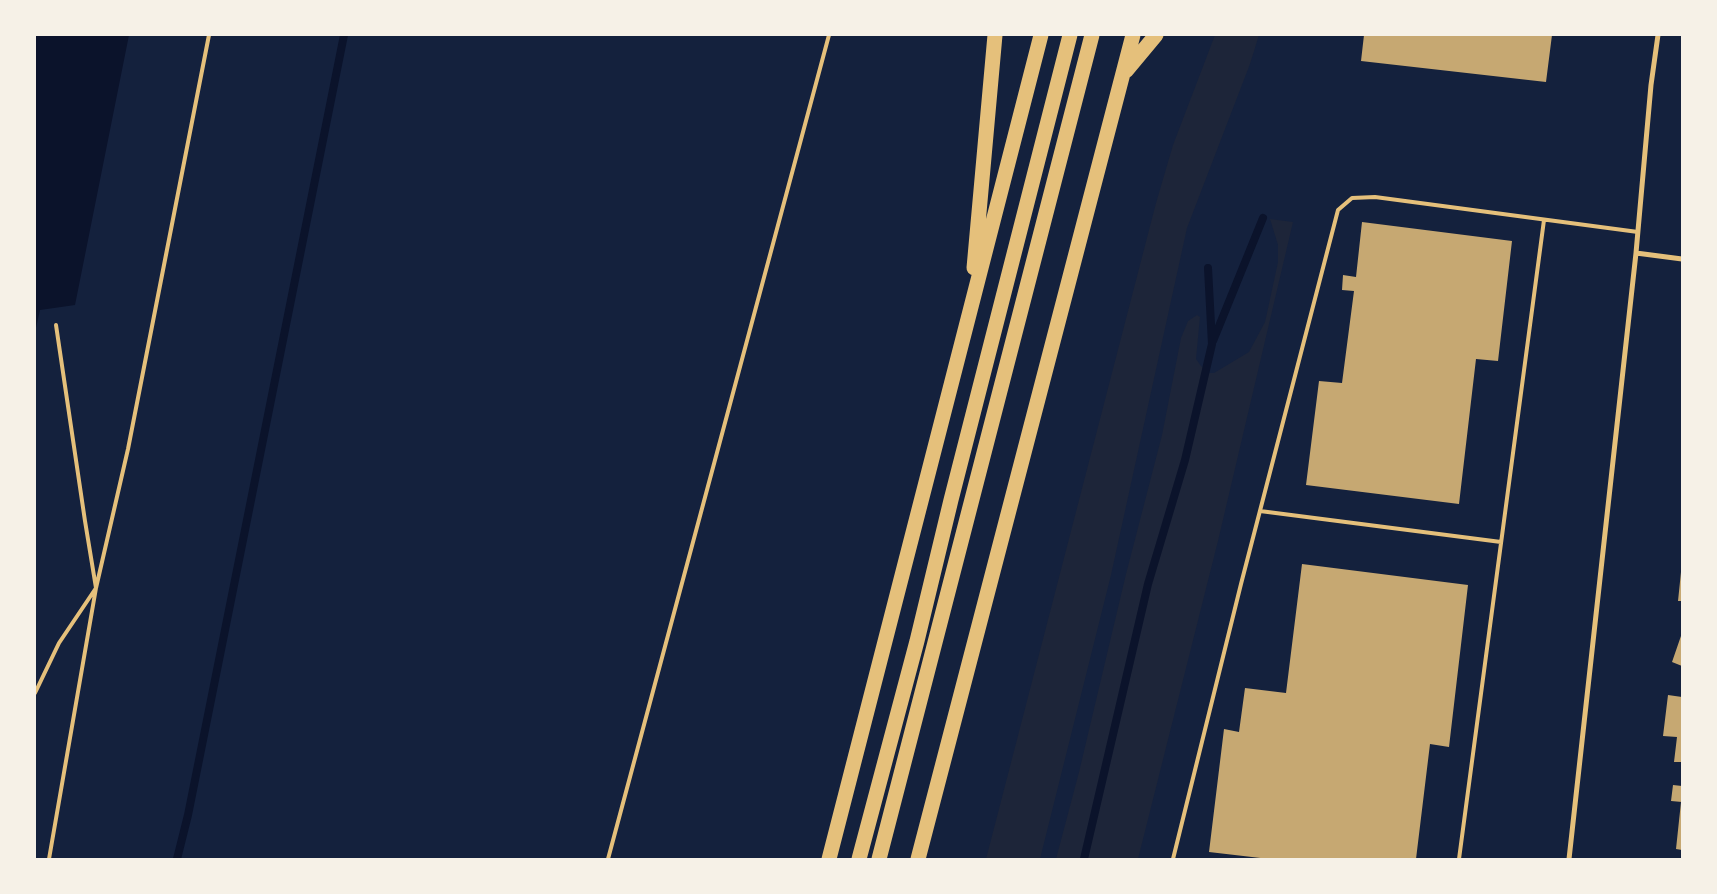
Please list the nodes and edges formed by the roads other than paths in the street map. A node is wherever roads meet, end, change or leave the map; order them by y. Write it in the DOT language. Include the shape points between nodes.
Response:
graph roads {
  1 [pos="209,35"];
  2 [pos="829,35"];
  3 [pos="995,35"];
  4 [pos="1041,35"];
  5 [pos="1070,35"];
  6 [pos="1092,35"];
  7 [pos="1133,35"];
  8 [pos="1156,35"];
  9 [pos="1658,35"];
  10 [pos="1124,74"];
  11 [pos="1544,220"];
  12 [pos="1638,232"];
  13 [pos="1636,253"];
  14 [pos="1682,259"];
  15 [pos="971,311"];
  16 [pos="56,325"];
  17 [pos="1260,511"];
  18 [pos="1501,542"];
  19 [pos="96,588"];
  20 [pos="35,693"];
  21 [pos="49,859"];
  22 [pos="608,859"];
  23 [pos="829,859"];
  24 [pos="859,859"];
  25 [pos="879,859"];
  26 [pos="918,859"];
  27 [pos="1172,859"];
  28 [pos="1459,859"];
  29 [pos="1569,859"];
  1 -- 19 [label="lane" via="128,449"];
  2 -- 22 [label="lane"];
  3 -- 15 [label="highway"];
  4 -- 15 [label="highway"];
  5 -- 24 [label="highway"];
  6 -- 25 [label="highway"];
  7 -- 10 [label="highway"];
  8 -- 10 [label="highway"];
  9 -- 12 [label="street"];
  10 -- 26 [label="highway"];
  11 -- 12 [label="lane"];
  11 -- 17 [label="lane" via="1375,197 1352,198 1338,210"];
  11 -- 18 [label="lane"];
  12 -- 13 [label="street"];
  13 -- 14 [label="street"];
  13 -- 29 [label="street"];
  15 -- 23 [label="highway"];
  16 -- 19 [label="lane"];
  17 -- 18 [label="lane"];
  17 -- 27 [label="lane"];
  18 -- 28 [label="lane"];
  19 -- 20 [label="lane" via="60,643"];
  19 -- 21 [label="lane"];
}
